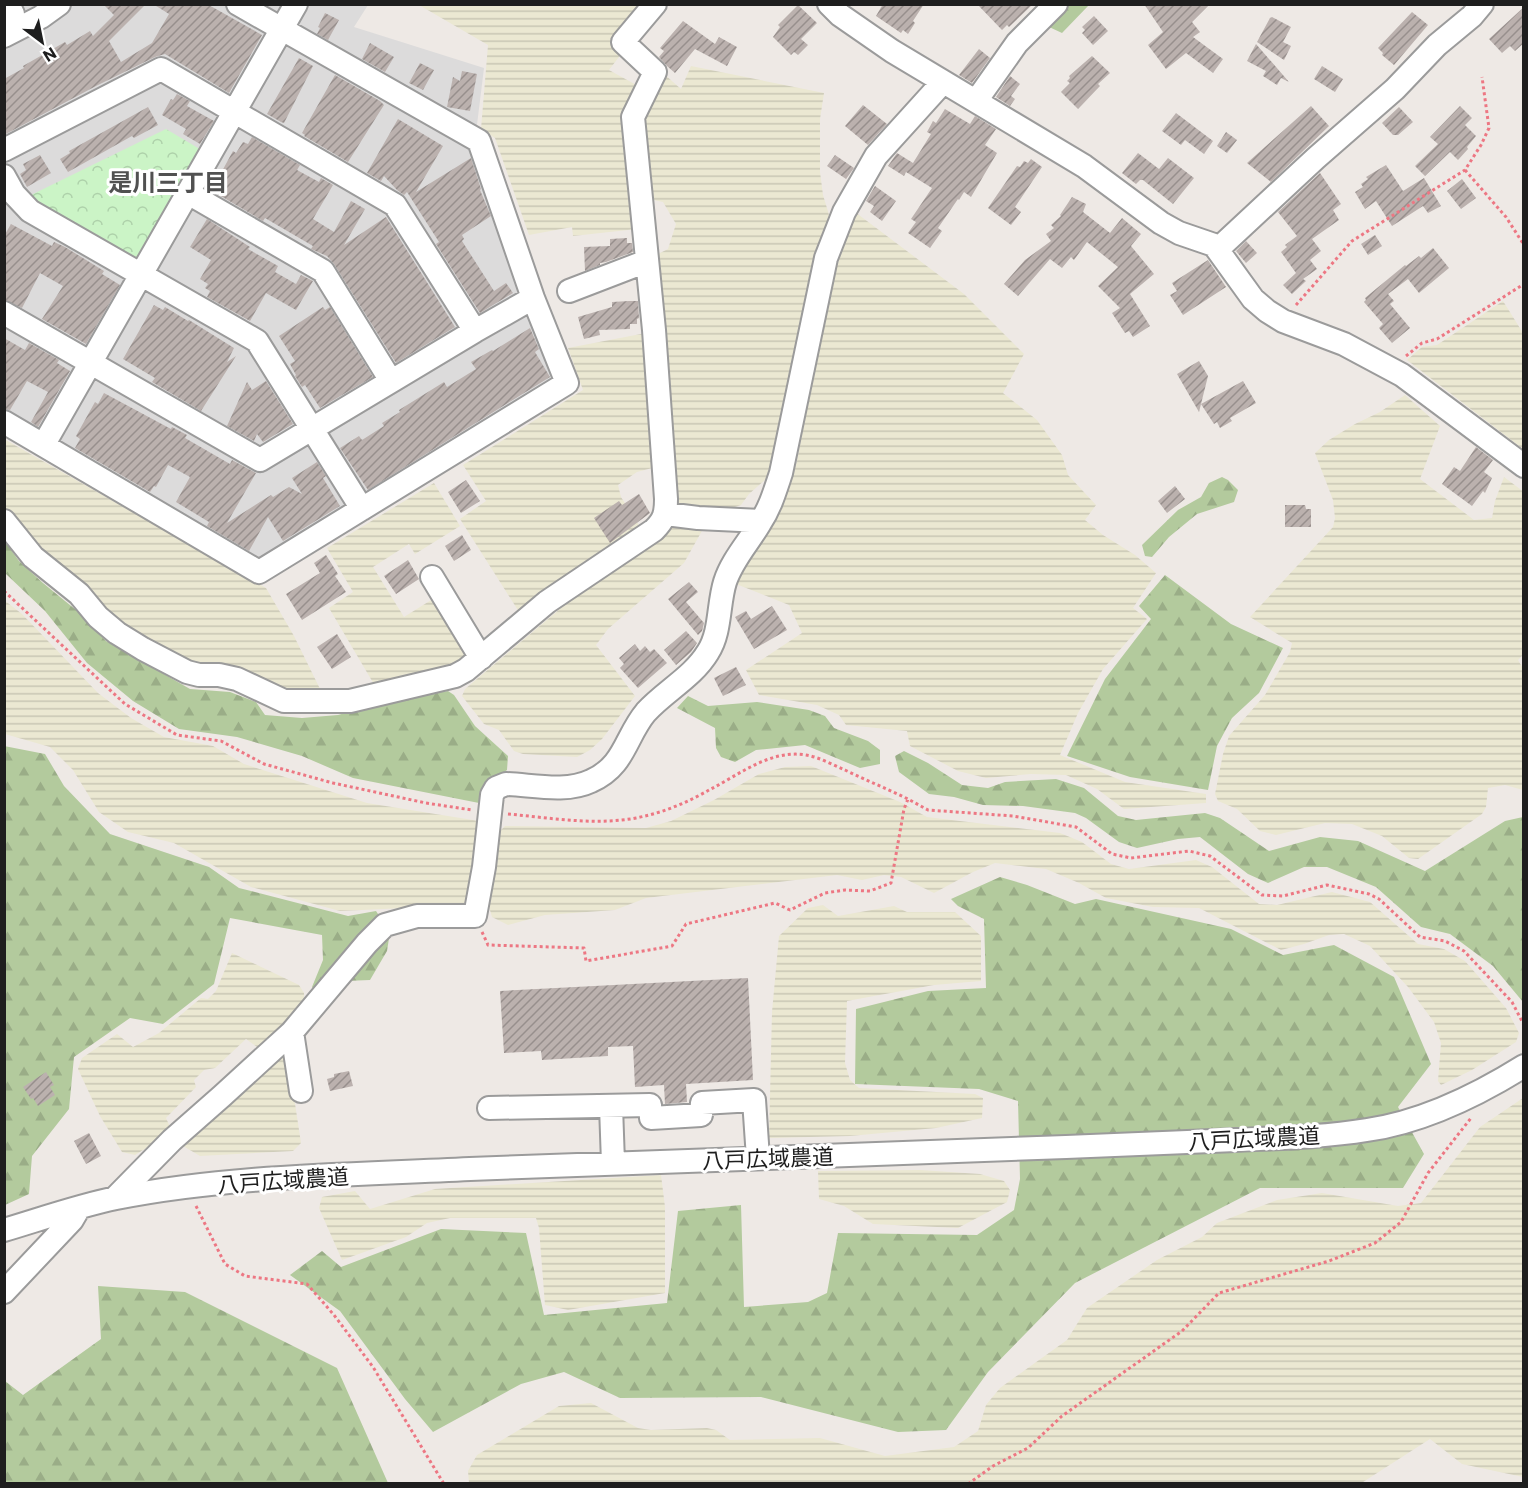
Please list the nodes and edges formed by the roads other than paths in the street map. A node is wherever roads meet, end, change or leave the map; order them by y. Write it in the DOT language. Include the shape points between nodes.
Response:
graph roads {
  1 [pos="59,4"];
  2 [pos="238,4"];
  3 [pos="296,4"];
  4 [pos="655,4"];
  5 [pos="830,4"];
  6 [pos="1056,4"];
  7 [pos="1482,4"];
  8 [pos="281,30"];
  9 [pos="4,36"];
  10 [pos="943,82"];
  11 [pos="976,101"];
  12 [pos="236,113"];
  13 [pos="4,150"];
  14 [pos="4,176"];
  15 [pos="188,193"];
  16 [pos="1218,249"];
  17 [pos="647,261"];
  18 [pos="140,276"];
  19 [pos="569,291"];
  20 [pos="533,298"];
  21 [pos="4,313"];
  22 [pos="475,331"];
  23 [pos="90,364"];
  24 [pos="391,381"];
  25 [pos="4,423"];
  26 [pos="313,430"];
  27 [pos="44,444"];
  28 [pos="1524,466"];
  29 [pos="362,509"];
  30 [pos="666,514"];
  31 [pos="4,521"];
  32 [pos="761,522"];
  33 [pos="432,577"];
  34 [pos="481,658"];
  35 [pos="292,1032"];
  36 [pos="1524,1066"];
  37 [pos="301,1091"];
  38 [pos="611,1106"];
  39 [pos="489,1108"];
  40 [pos="758,1158"];
  41 [pos="613,1163"];
  42 [pos="115,1198"];
  43 [pos="79,1208"];
  44 [pos="4,1230"];
  45 [pos="4,1292"];
  1 -- 9 [label="street"];
  2 -- 8 [label="street"];
  3 -- 8 [label="street"];
  4 -- 17 [label="street" via="623,42 655,72 633,117"];
  5 -- 10 [label="street" via="892,51"];
  6 -- 11 [label="street" via="1017,43"];
  7 -- 16 [label="street" via="1395,89"];
  8 -- 12 [label="street"];
  8 -- 20 [label="street" via="479,141"];
  10 -- 11 [label="street"];
  10 -- 32 [label="street" via="876,156 844,212 826,258 781,473"];
  11 -- 16 [label="street" via="1084,166 1161,223"];
  12 -- 13 [label="street" via="161,69"];
  12 -- 15 [label="street"];
  12 -- 22 [label="street" via="395,205"];
  14 -- 18 [label="street" via="30,211"];
  15 -- 18 [label="street"];
  15 -- 24 [label="street" via="324,272"];
  16 -- 28 [label="street" via="1253,299 1267,311 1391,369"];
  17 -- 19 [label="street"];
  17 -- 30 [label="street"];
  18 -- 23 [label="street"];
  18 -- 26 [label="street" via="257,341"];
  20 -- 22 [label="street"];
  20 -- 29 [label="street" via="567,383"];
  21 -- 23 [label="street"];
  22 -- 24 [label="street"];
  23 -- 26 [label="street" via="260,460"];
  23 -- 27 [label="street"];
  24 -- 26 [label="street"];
  25 -- 27 [label="street"];
  26 -- 29 [label="street"];
  27 -- 29 [label="street" via="259,572"];
  30 -- 32 [label="street"];
  30 -- 34 [label="street" via="654,531 546,602"];
  31 -- 34 [label="street" via="33,556 79,594 117,633 187,672 237,679 284,701 350,701 455,676"];
  32 -- 35 [label="street" via="725,582 709,651 638,723 610,771 573,788 506,784 496,788 475,916 417,916 385,925"];
  33 -- 34 [label="street"];
  35 -- 37 [label="street"];
  35 -- 42 [label="street" via="172,1140"];
  36 -- 40 [label="street, 八戸広域農道" via="1453,1105 1368,1130 1283,1138"];
  38 -- 39 [label="street"];
  38 -- 40 [label="street" via="650,1105 651,1118 701,1115 702,1103 754,1100"];
  38 -- 41 [label="street"];
  40 -- 41 [label="street, 八戸広域農道"];
  41 -- 42 [label="street, 八戸広域農道" via="267,1179"];
  42 -- 43 [label="street, 八戸広域農道"];
  43 -- 44 [label="street, 八戸広域農道"];
  43 -- 45 [label="street"];
}
